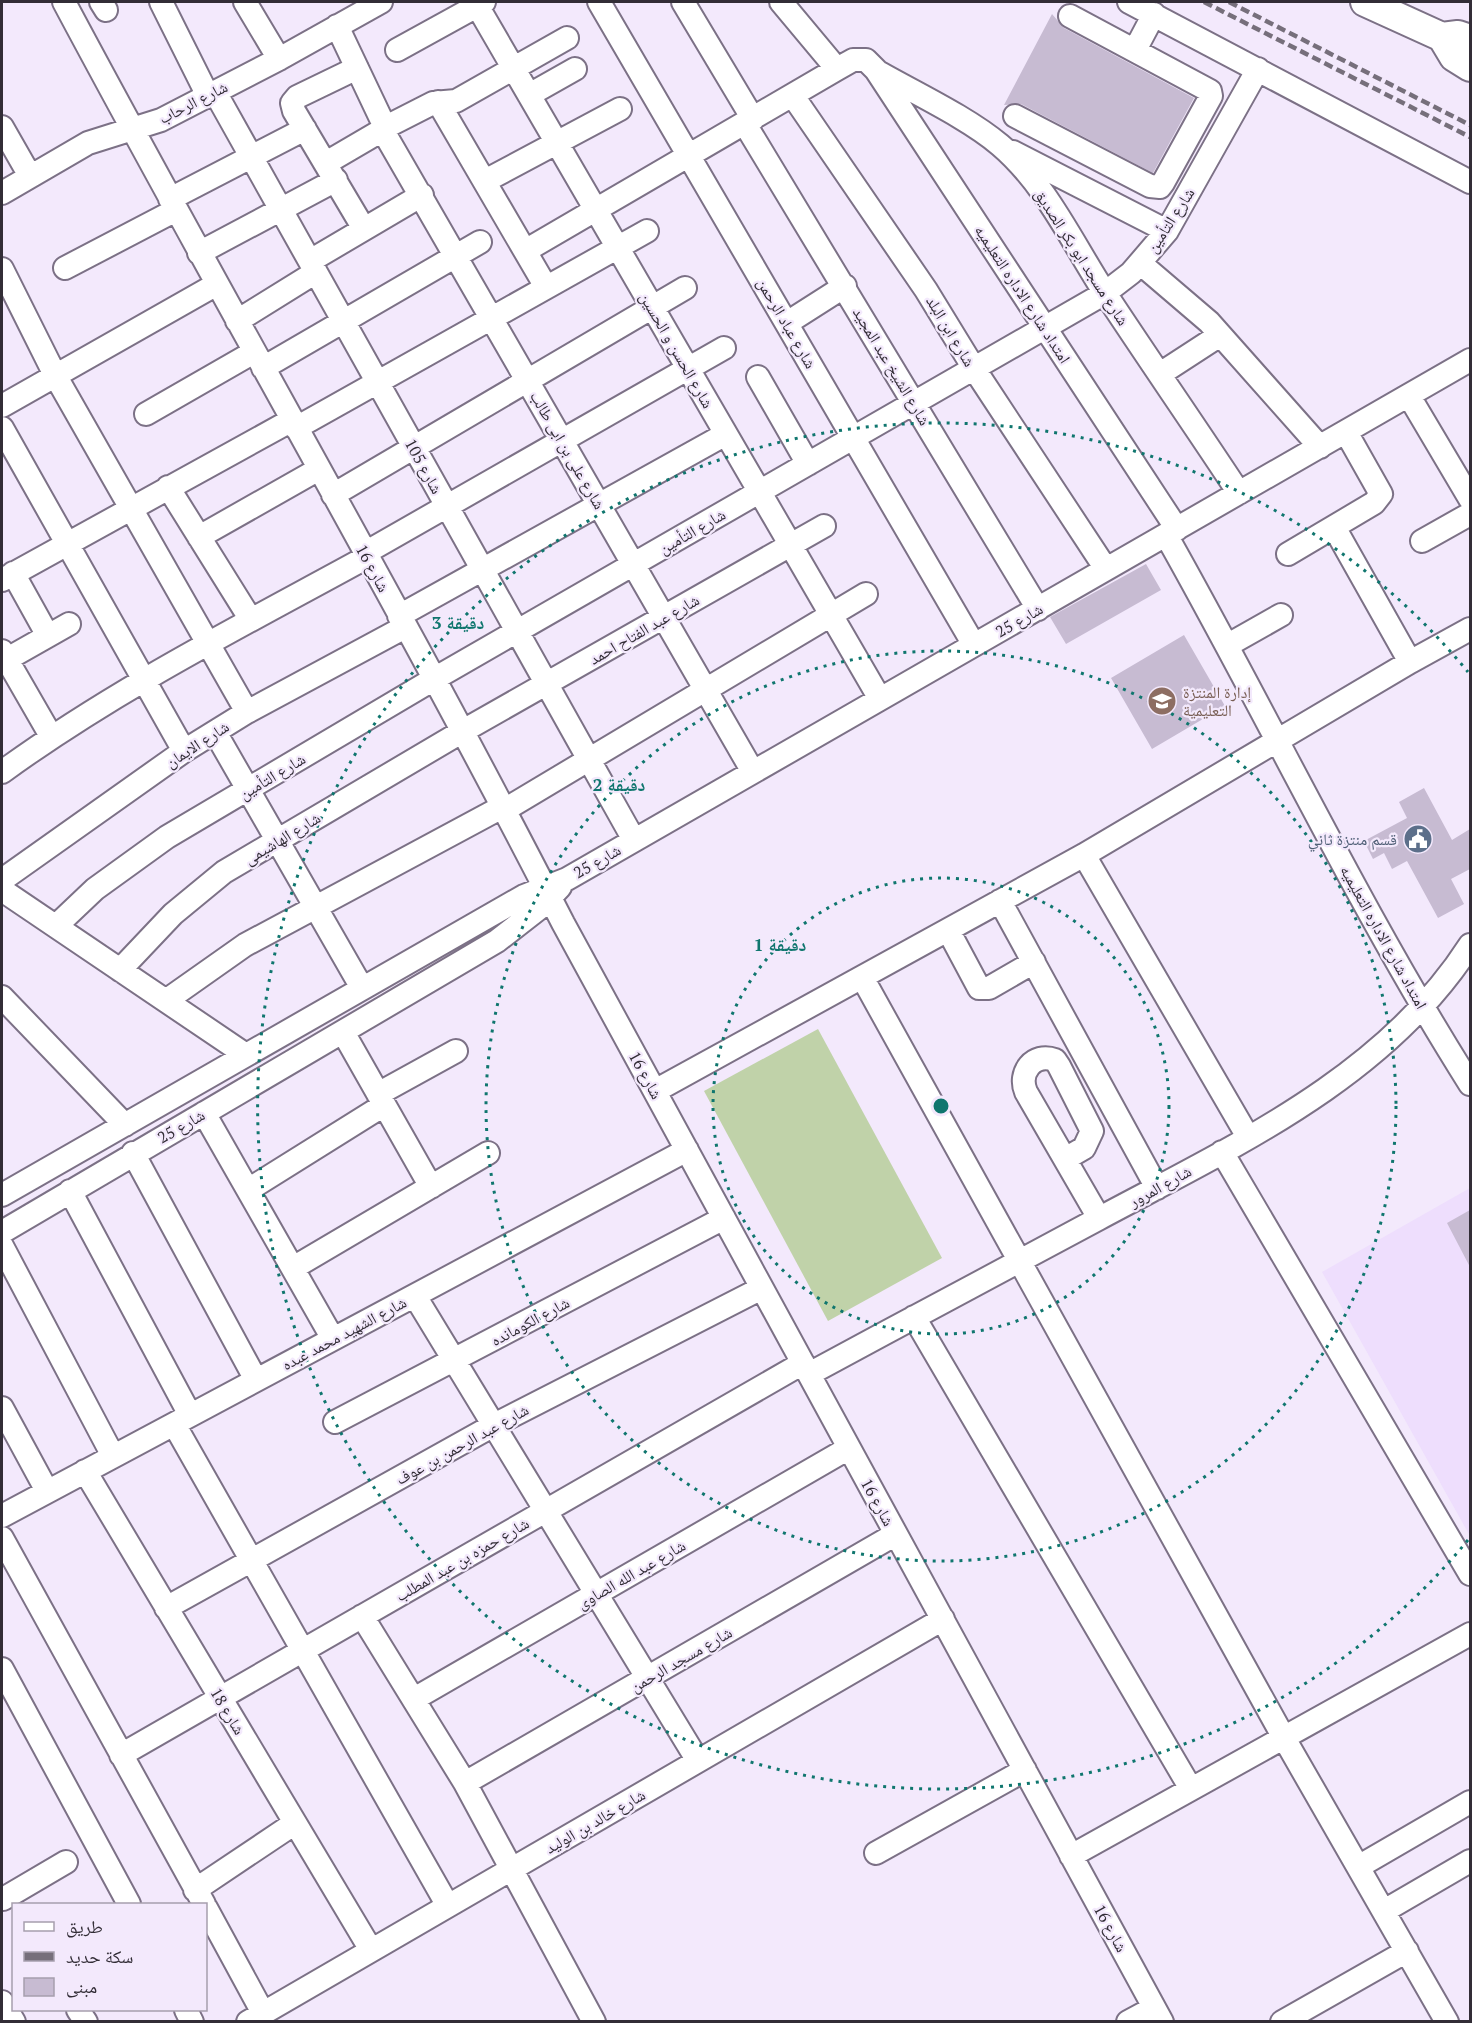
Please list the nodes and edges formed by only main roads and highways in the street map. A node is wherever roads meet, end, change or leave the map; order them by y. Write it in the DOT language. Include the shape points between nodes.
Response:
graph roads {
  1 [pos="1365,2"];
  2 [pos="1442,37"];
  3 [pos="1470,39"];
  4 [pos="1470,66"];
  1 -- 2 [label="main road"];
  2 -- 3 [label="main road" via="1458,35"];
  2 -- 4 [label="main road" via="1454,57"];
}
